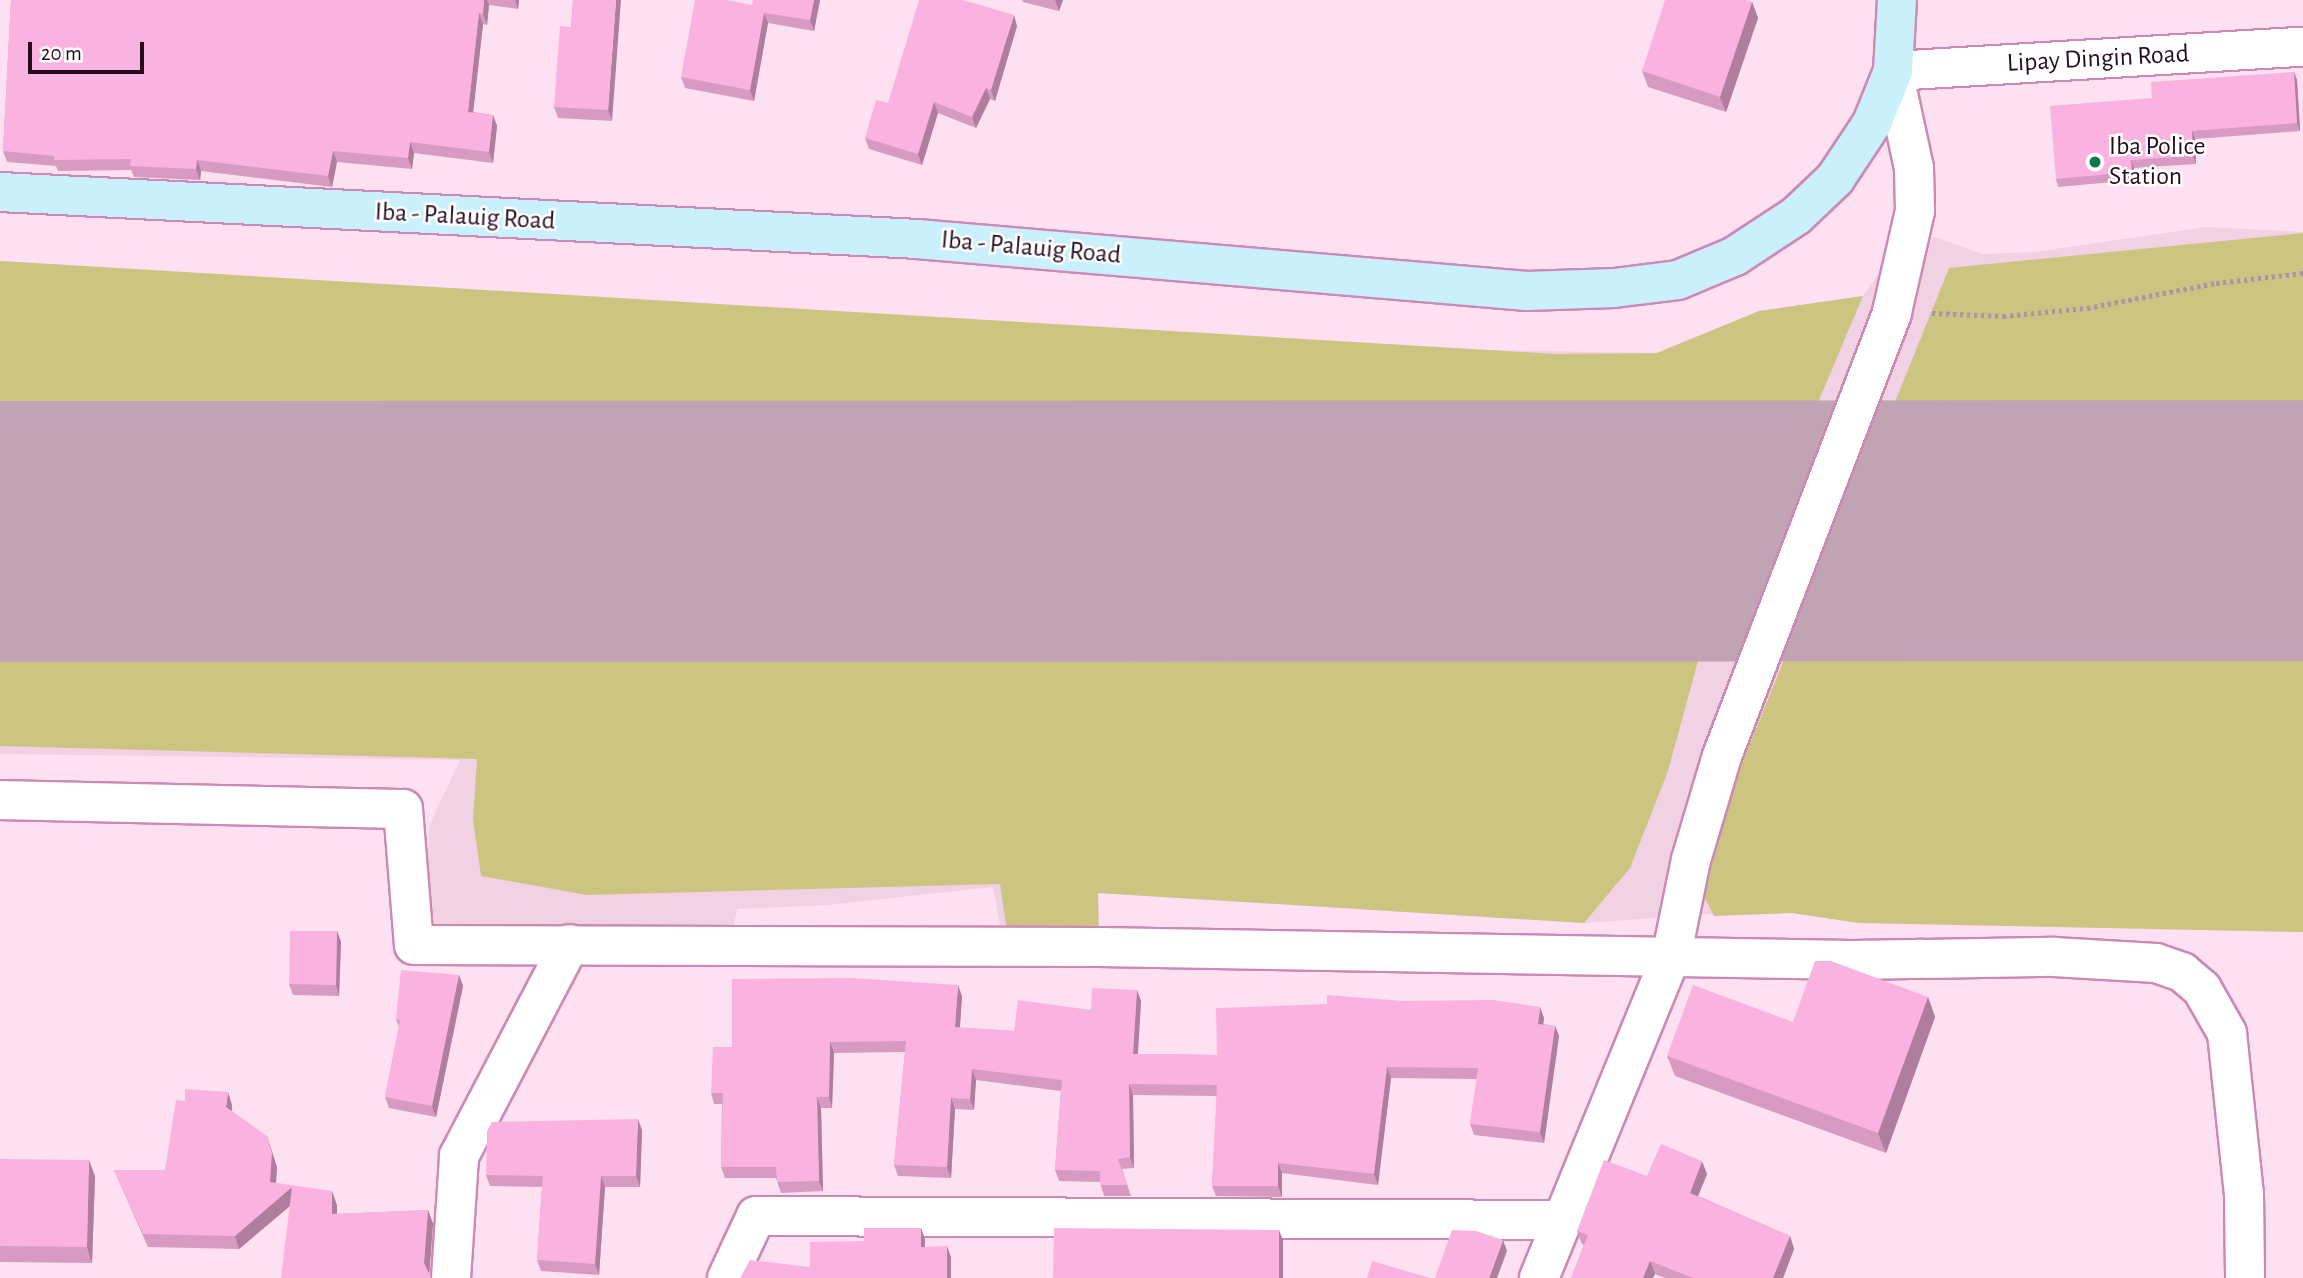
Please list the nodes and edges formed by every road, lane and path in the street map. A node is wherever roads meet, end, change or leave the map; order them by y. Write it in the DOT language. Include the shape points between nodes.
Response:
graph roads {
  1 [pos="1896,0"];
  2 [pos="2303,47"];
  3 [pos="1893,71"];
  4 [pos="0,192"];
  5 [pos="2303,273"];
  6 [pos="1892,312"];
  7 [pos="0,800"];
  8 [pos="570,944"];
  9 [pos="1672,954"];
  10 [pos="1562,1220"];
  11 [pos="451,1278"];
  12 [pos="727,1278"];
  13 [pos="1539,1278"];
  14 [pos="2245,1278"];
  1 -- 3 [label="main road, Iba - Palauig Road"];
  2 -- 3 [label="street, Lipay Dingin Road"];
  3 -- 4 [label="main road, Iba - Palauig Road" via="1872,123 1835,179 1796,216 1735,256 1678,280 1614,288 1527,291 917,239"];
  3 -- 6 [label="street" via="1914,168 1915,211"];
  5 -- 6 [label="path" via="2003,316"];
  6 -- 9 [label="street" via="1722,756 1691,860"];
  7 -- 8 [label="street" via="402,809 414,945"];
  8 -- 9 [label="street"];
  8 -- 11 [label="street" via="459,1156"];
  9 -- 10 [label="street"];
  9 -- 14 [label="street" via="1853,960 2054,957 2156,963 2182,972 2217,1009 2227,1033 2240,1143"];
  10 -- 12 [label="street" via="756,1216"];
  10 -- 13 [label="street"];
}
